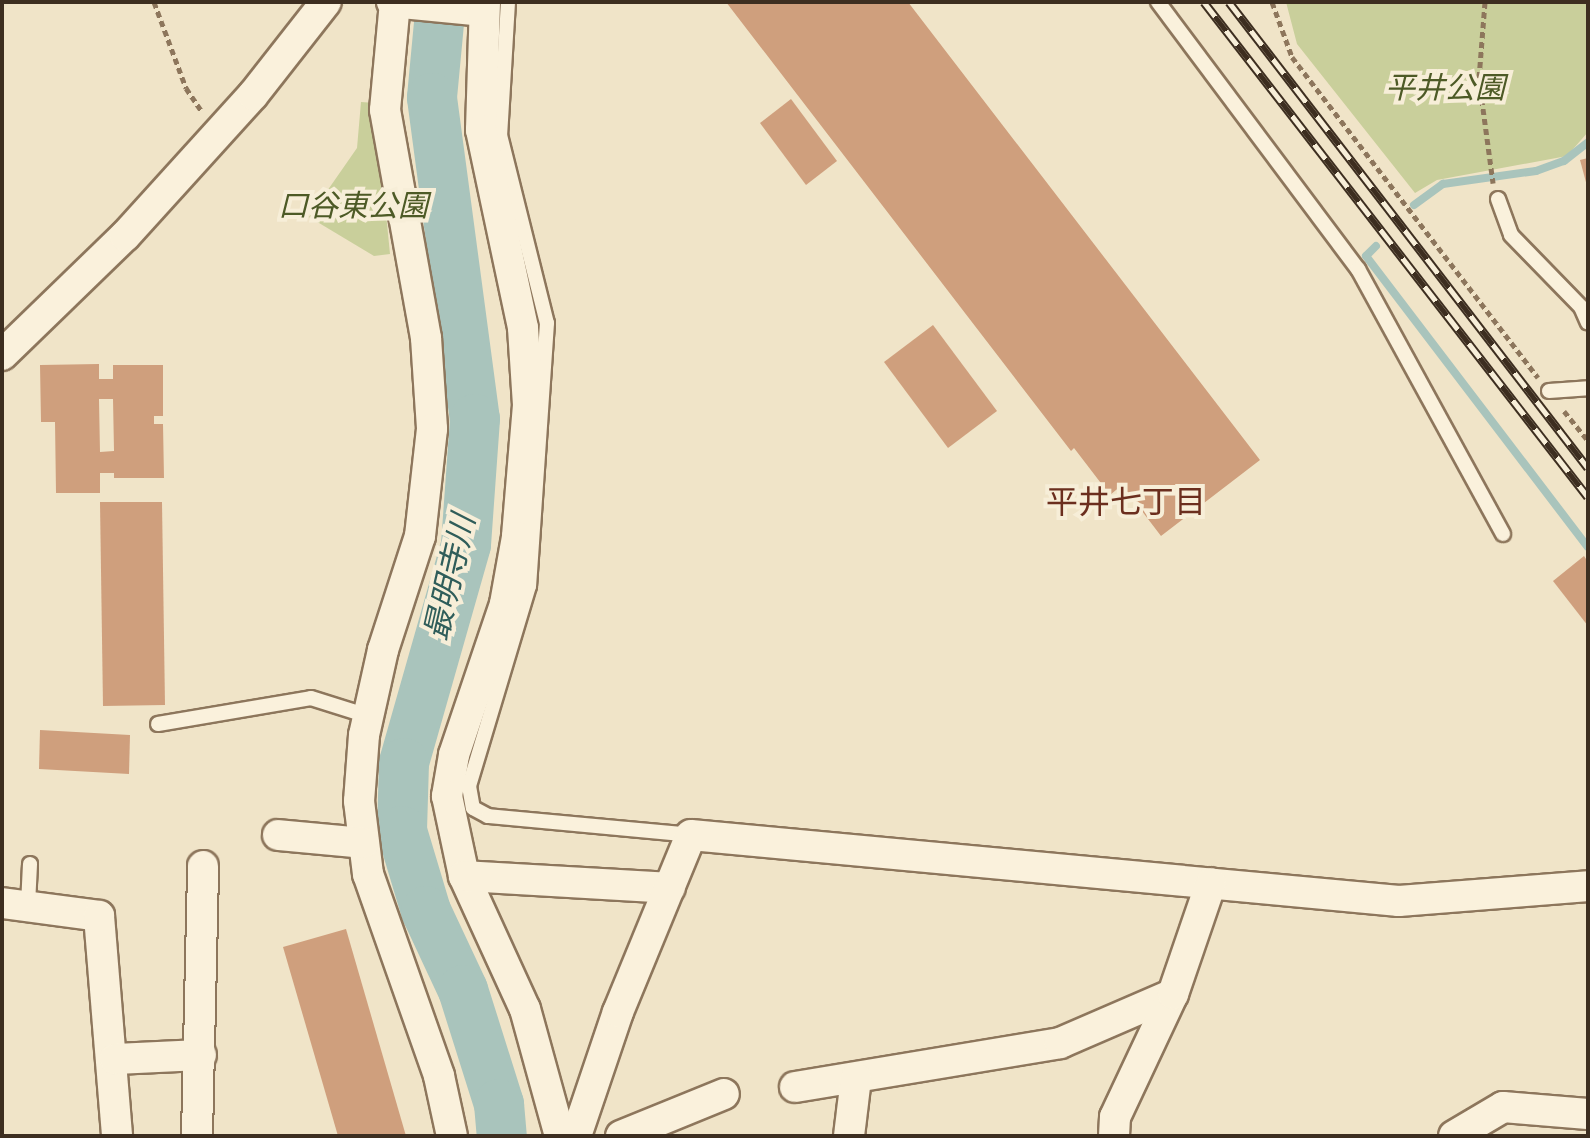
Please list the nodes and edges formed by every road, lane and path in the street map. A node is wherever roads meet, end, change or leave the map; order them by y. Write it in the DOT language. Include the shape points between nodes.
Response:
graph roads {
  1 [pos="154,2"];
  2 [pos="326,2"];
  3 [pos="397,2"];
  4 [pos="1158,2"];
  5 [pos="1272,2"];
  6 [pos="1485,2"];
  7 [pos="485,6"];
  8 [pos="217,135"];
  9 [pos="1492,174"];
  10 [pos="1498,199"];
  11 [pos="1588,323"];
  12 [pos="2,355"];
  13 [pos="1588,388"];
  14 [pos="1549,391"];
  15 [pos="1588,441"];
  16 [pos="1503,534"];
  17 [pos="368,716"];
  18 [pos="158,724"];
  19 [pos="278,835"];
  20 [pos="691,835"];
  21 [pos="364,843"];
  22 [pos="30,864"];
  23 [pos="203,866"];
  24 [pos="464,876"];
  25 [pos="1211,883"];
  26 [pos="1588,886"];
  27 [pos="670,888"];
  28 [pos="15,904"];
  29 [pos="1173,994"];
  30 [pos="201,1055"];
  31 [pos="115,1059"];
  32 [pos="856,1078"];
  33 [pos="795,1087"];
  34 [pos="713,1105"];
  35 [pos="1588,1114"];
  36 [pos="117,1136"];
  37 [pos="197,1136"];
  38 [pos="452,1136"];
  39 [pos="560,1136"];
  40 [pos="576,1136"];
  41 [pos="621,1136"];
  42 [pos="849,1136"];
  43 [pos="1114,1136"];
  44 [pos="1454,1136"];
  1 -- 8 [label="path" via="186,88"];
  2 -- 8 [label="street"];
  3 -- 7 [label="street"];
  3 -- 17 [label="street" via="385,110 426,338 432,429 420,536"];
  4 -- 16 [label="lane" via="1358,269"];
  5 -- 14 [label="path" via="1292,57"];
  6 -- 9 [label="path" via="1479,79"];
  7 -- 20 [label="lane" via="500,135 547,323 529,586 469,786 473,808 488,816"];
  7 -- 24 [label="street" via="481,130 523,328 529,383 525,463 505,604 454,755 447,796"];
  8 -- 12 [label="street" via="125,236"];
  10 -- 11 [label="lane" via="1511,235 1581,307"];
  13 -- 14 [label="lane"];
  14 -- 15 [label="path"];
  17 -- 18 [label="lane" via="311,698"];
  17 -- 21 [label="street" via="359,801"];
  19 -- 21 [label="street"];
  20 -- 25 [label="street"];
  20 -- 27 [label="street"];
  21 -- 38 [label="street" via="368,874 439,1076"];
  22 -- 28 [label="lane"];
  23 -- 30 [label="street"];
  24 -- 27 [label="street"];
  24 -- 39 [label="street" via="525,1009"];
  25 -- 26 [label="street" via="1399,901"];
  25 -- 29 [label="street"];
  27 -- 40 [label="street" via="618,1012"];
  28 -- 31 [label="street" via="99,916"];
  29 -- 32 [label="street" via="1060,1043"];
  29 -- 43 [label="street" via="1115,1117"];
  30 -- 31 [label="street"];
  30 -- 37 [label="street"];
  31 -- 36 [label="street"];
  32 -- 33 [label="street"];
  32 -- 42 [label="street"];
  34 -- 41 [label="street"];
  35 -- 44 [label="street" via="1503,1107"];
}
